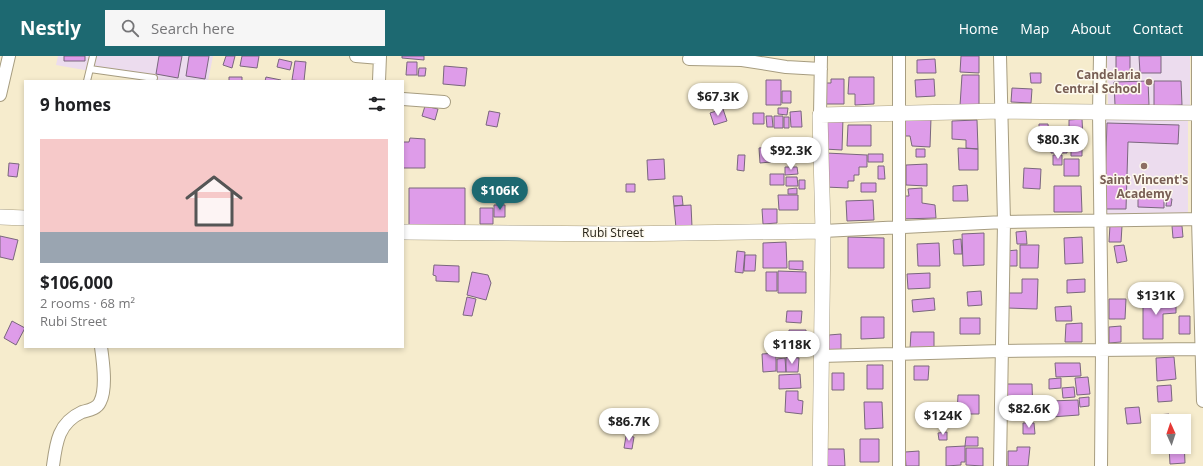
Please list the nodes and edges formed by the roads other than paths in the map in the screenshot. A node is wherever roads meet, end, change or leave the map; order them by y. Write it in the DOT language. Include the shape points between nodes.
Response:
graph roads {
  1 [pos="9,56"];
  2 [pos="93,56"];
  3 [pos="356,56"];
  4 [pos="821,56"];
  5 [pos="899,56"];
  6 [pos="1000,56"];
  7 [pos="1100,56"];
  8 [pos="1198,56"];
  9 [pos="380,57"];
  10 [pos="689,59"];
  11 [pos="90,69"];
  12 [pos="821,69"];
  13 [pos="154,78"];
  14 [pos="87,80"];
  15 [pos="379,80"];
  16 [pos="0,95"];
  17 [pos="404,98"];
  18 [pos="444,102"];
  19 [pos="1002,111"];
  20 [pos="1099,112"];
  21 [pos="900,113"];
  22 [pos="1200,113"];
  23 [pos="820,115"];
  24 [pos="0,216"];
  25 [pos="24,218"];
  26 [pos="1201,219"];
  27 [pos="1101,220"];
  28 [pos="1004,222"];
  29 [pos="899,228"];
  30 [pos="823,231"];
  31 [pos="404,232"];
  32 [pos="101,348"];
  33 [pos="1203,349"];
  34 [pos="1102,350"];
  35 [pos="1002,352"];
  36 [pos="900,355"];
  37 [pos="820,356"];
  38 [pos="1203,401"];
  39 [pos="53,466"];
  40 [pos="820,466"];
  41 [pos="899,466"];
  42 [pos="1000,466"];
  43 [pos="1101,466"];
  1 -- 16 [label="street"];
  2 -- 11 [label="lane"];
  3 -- 9 [label="street"];
  4 -- 12 [label="street"];
  5 -- 21 [label="street"];
  6 -- 19 [label="street"];
  7 -- 20 [label="street"];
  8 -- 22 [label="street"];
  9 -- 15 [label="street"];
  10 -- 12 [label="street" via="742,60"];
  11 -- 13 [label="lane"];
  11 -- 14 [label="lane"];
  12 -- 23 [label="street"];
  17 -- 18 [label="street"];
  19 -- 20 [label="street"];
  19 -- 21 [label="street"];
  19 -- 28 [label="street"];
  20 -- 22 [label="street"];
  20 -- 27 [label="street"];
  21 -- 23 [label="street"];
  21 -- 29 [label="street"];
  22 -- 26 [label="street"];
  23 -- 30 [label="street"];
  24 -- 25 [label="street"];
  26 -- 27 [label="street"];
  26 -- 33 [label="street"];
  27 -- 28 [label="street"];
  27 -- 34 [label="street"];
  28 -- 29 [label="street"];
  28 -- 35 [label="street"];
  29 -- 30 [label="street"];
  29 -- 36 [label="street"];
  30 -- 31 [label="street, Rubi Street" via="620,234"];
  30 -- 37 [label="street"];
  32 -- 39 [label="street" via="104,387 101,402 67,422 56,443"];
  33 -- 34 [label="street"];
  33 -- 38 [label="street"];
  34 -- 35 [label="street"];
  34 -- 43 [label="street"];
  35 -- 36 [label="street"];
  35 -- 42 [label="street"];
  36 -- 37 [label="street"];
  36 -- 41 [label="street"];
  37 -- 40 [label="street"];
}
